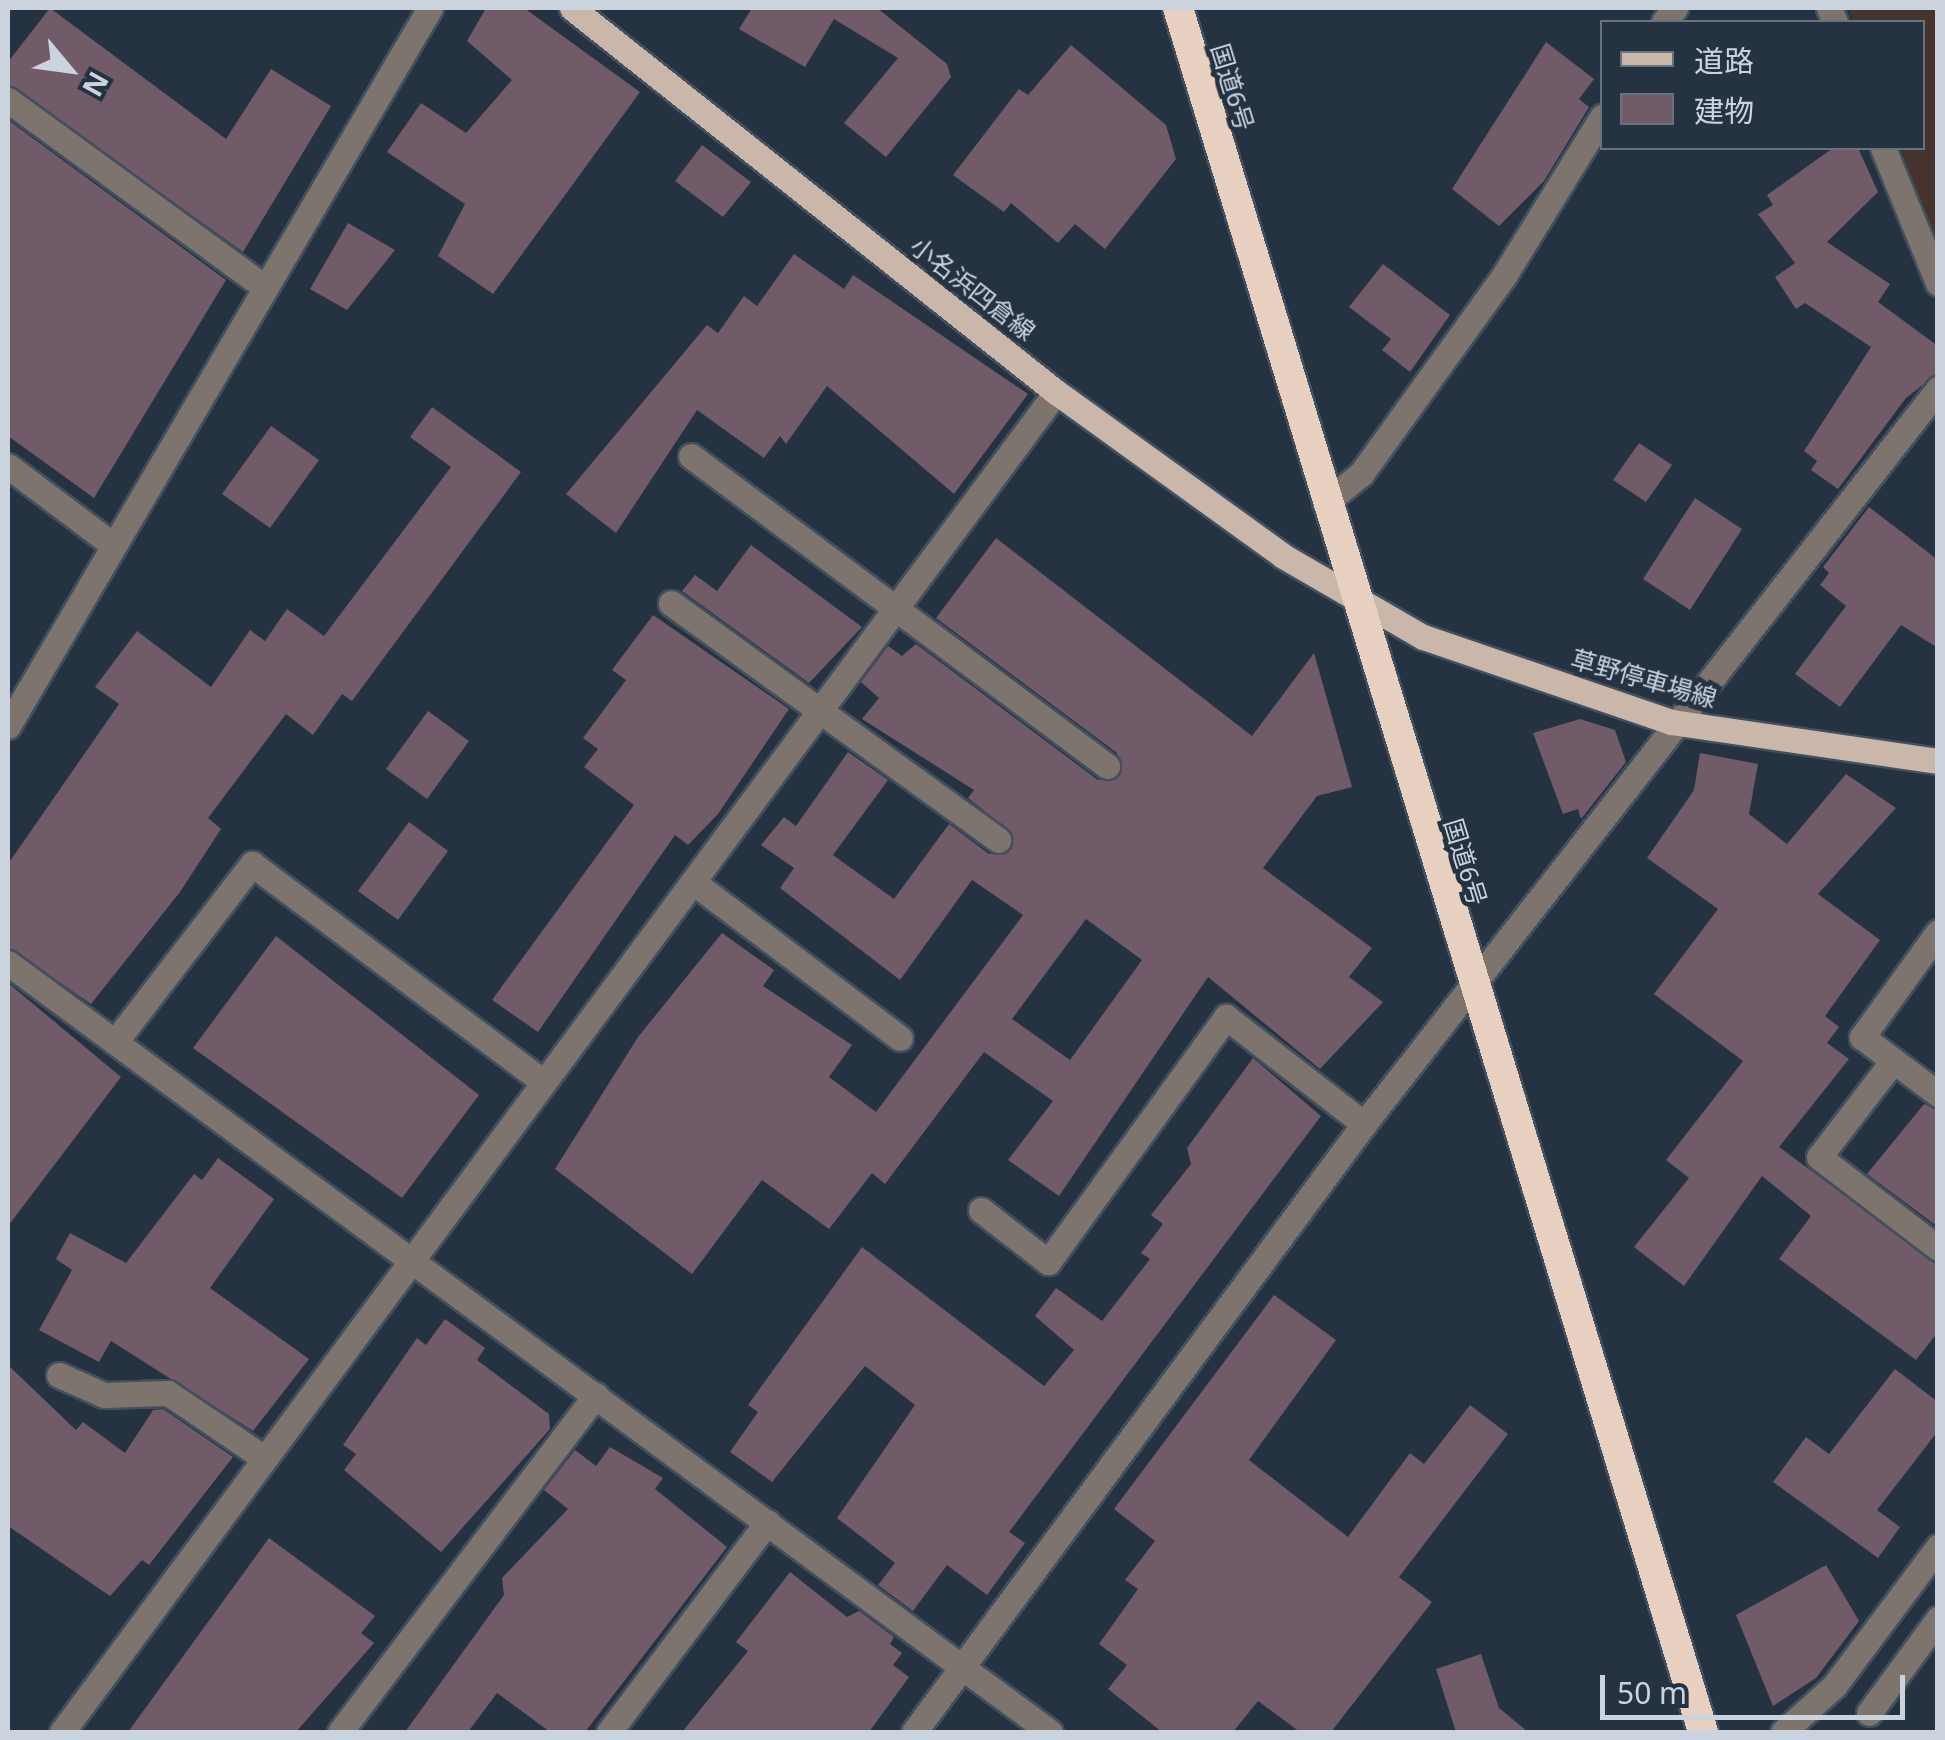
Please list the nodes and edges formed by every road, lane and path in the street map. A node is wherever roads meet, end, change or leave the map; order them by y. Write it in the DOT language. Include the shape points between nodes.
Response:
graph roads {
  1 [pos="430,8"];
  2 [pos="572,8"];
  3 [pos="1178,8"];
  4 [pos="8,100"];
  5 [pos="1600,120"];
  6 [pos="1884,150"];
  7 [pos="1938,283"];
  8 [pos="264,287"];
  9 [pos="1938,389"];
  10 [pos="1056,392"];
  11 [pos="691,456"];
  12 [pos="8,466"];
  13 [pos="1325,502"];
  14 [pos="113,546"];
  15 [pos="1351,595"];
  16 [pos="671,603"];
  17 [pos="895,606"];
  18 [pos="819,710"];
  19 [pos="1671,722"];
  20 [pos="8,726"];
  21 [pos="1938,761"];
  22 [pos="1107,766"];
  23 [pos="998,840"];
  24 [pos="693,882"];
  25 [pos="1938,932"];
  26 [pos="8,963"];
  27 [pos="1474,992"];
  28 [pos="900,1038"];
  29 [pos="115,1042"];
  30 [pos="1893,1060"];
  31 [pos="540,1080"];
  32 [pos="1938,1094"];
  33 [pos="1364,1124"];
  34 [pos="981,1210"];
  35 [pos="1938,1248"];
  36 [pos="408,1261"];
  37 [pos="59,1375"];
  38 [pos="596,1395"];
  39 [pos="264,1458"];
  40 [pos="766,1522"];
  41 [pos="1938,1547"];
  42 [pos="1938,1620"];
  43 [pos="966,1667"];
  44 [pos="1869,1713"];
  45 [pos="62,1732"];
  46 [pos="340,1732"];
  47 [pos="609,1732"];
  48 [pos="914,1732"];
  49 [pos="1050,1732"];
  50 [pos="1703,1732"];
  51 [pos="1783,1732"];
  1 -- 8 [label="street"];
  2 -- 10 [label="main road, 小名浜四倉線"];
  3 -- 13 [label="highway, 国道6号"];
  4 -- 8 [label="street"];
  5 -- 13 [label="street" via="1360,474"];
  6 -- 7 [label="street"];
  8 -- 14 [label="street"];
  9 -- 19 [label="street"];
  10 -- 15 [label="main road, 小名浜四倉線"];
  10 -- 17 [label="street"];
  11 -- 17 [label="street"];
  12 -- 14 [label="street"];
  13 -- 15 [label="highway, 国道6号"];
  14 -- 20 [label="street"];
  15 -- 19 [label="main road, 草野停車場線" via="1423,637"];
  15 -- 27 [label="highway, 国道6号"];
  16 -- 18 [label="street"];
  17 -- 18 [label="street"];
  17 -- 22 [label="street"];
  18 -- 23 [label="street"];
  18 -- 24 [label="street"];
  19 -- 21 [label="main road, 草野停車場線"];
  19 -- 27 [label="street"];
  24 -- 28 [label="street"];
  24 -- 31 [label="street"];
  25 -- 30 [label="street" via="1862,1037"];
  26 -- 29 [label="street"];
  27 -- 33 [label="street"];
  27 -- 50 [label="highway, 国道6号"];
  29 -- 31 [label="street" via="252,864"];
  29 -- 36 [label="street"];
  30 -- 32 [label="street"];
  30 -- 35 [label="street" via="1819,1158"];
  31 -- 36 [label="street"];
  33 -- 34 [label="street" via="1226,1017 1048,1262"];
  33 -- 43 [label="street"];
  36 -- 38 [label="street"];
  36 -- 39 [label="street"];
  37 -- 39 [label="street" via="104,1395 168,1394"];
  38 -- 40 [label="street"];
  38 -- 46 [label="street"];
  39 -- 45 [label="street"];
  40 -- 43 [label="street"];
  40 -- 47 [label="street"];
  41 -- 51 [label="street" via="1834,1686"];
  42 -- 44 [label="street"];
  43 -- 48 [label="street"];
  43 -- 49 [label="street"];
}
